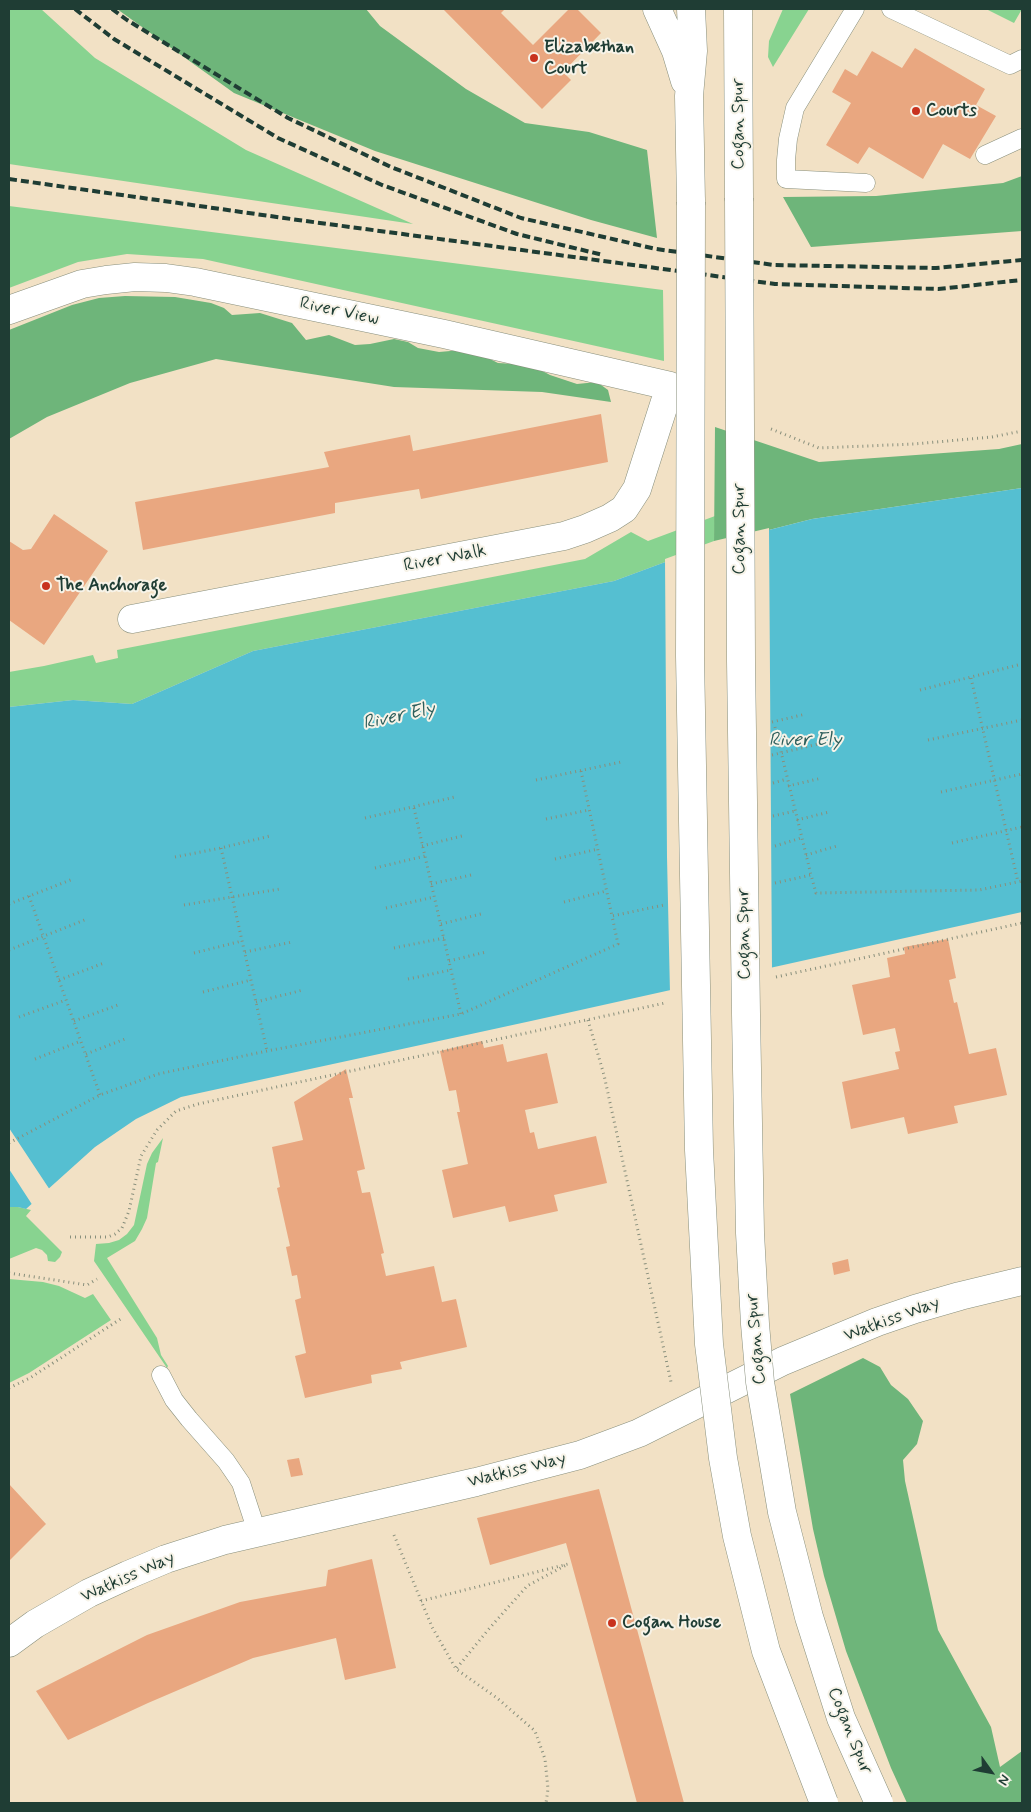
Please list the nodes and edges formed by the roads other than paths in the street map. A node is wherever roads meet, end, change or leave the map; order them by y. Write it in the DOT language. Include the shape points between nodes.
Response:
graph roads {
  1 [pos="657,9"];
  2 [pos="691,9"];
  3 [pos="738,9"];
  4 [pos="755,9"];
  5 [pos="854,9"];
  6 [pos="891,9"];
  7 [pos="739,46"];
  8 [pos="1022,59"];
  9 [pos="690,96"];
  10 [pos="1022,138"];
  11 [pos="985,155"];
  12 [pos="866,183"];
  13 [pos="9,310"];
  14 [pos="670,386"];
  15 [pos="132,618"];
  16 [pos="1022,1282"];
  17 [pos="161,1374"];
  18 [pos="257,1532"];
  19 [pos="9,1643"];
  20 [pos="824,1803"];
  21 [pos="879,1803"];
  1 -- 9 [label="main road" via="676,51"];
  2 -- 9 [label="main road"];
  3 -- 7 [label="main road, Cogan Spur"];
  4 -- 7 [label="main road"];
  5 -- 12 [label="lane" via="795,108 788,139 786,179"];
  6 -- 8 [label="lane" via="1010,65"];
  7 -- 21 [label="main road, Cogan Spur, bridge" via="741,660 750,1234 755,1324 771,1453 782,1512 809,1618 841,1718"];
  9 -- 20 [label="main road, bridge" via="690,656 700,1160 709,1344 723,1458 737,1536 766,1651"];
  10 -- 11 [label="lane"];
  13 -- 14 [label="main road, River View" via="82,284 134,277 166,278 444,334"];
  14 -- 15 [label="main road, River Walk" via="637,489 624,509 585,529 564,536"];
  16 -- 18 [label="main road, Watkiss Way" via="960,1296 877,1322 783,1362 646,1430 580,1455"];
  17 -- 18 [label="lane" via="179,1406 241,1483"];
  18 -- 19 [label="main road, Watkiss Way" via="166,1559 128,1575 89,1593"];
}
